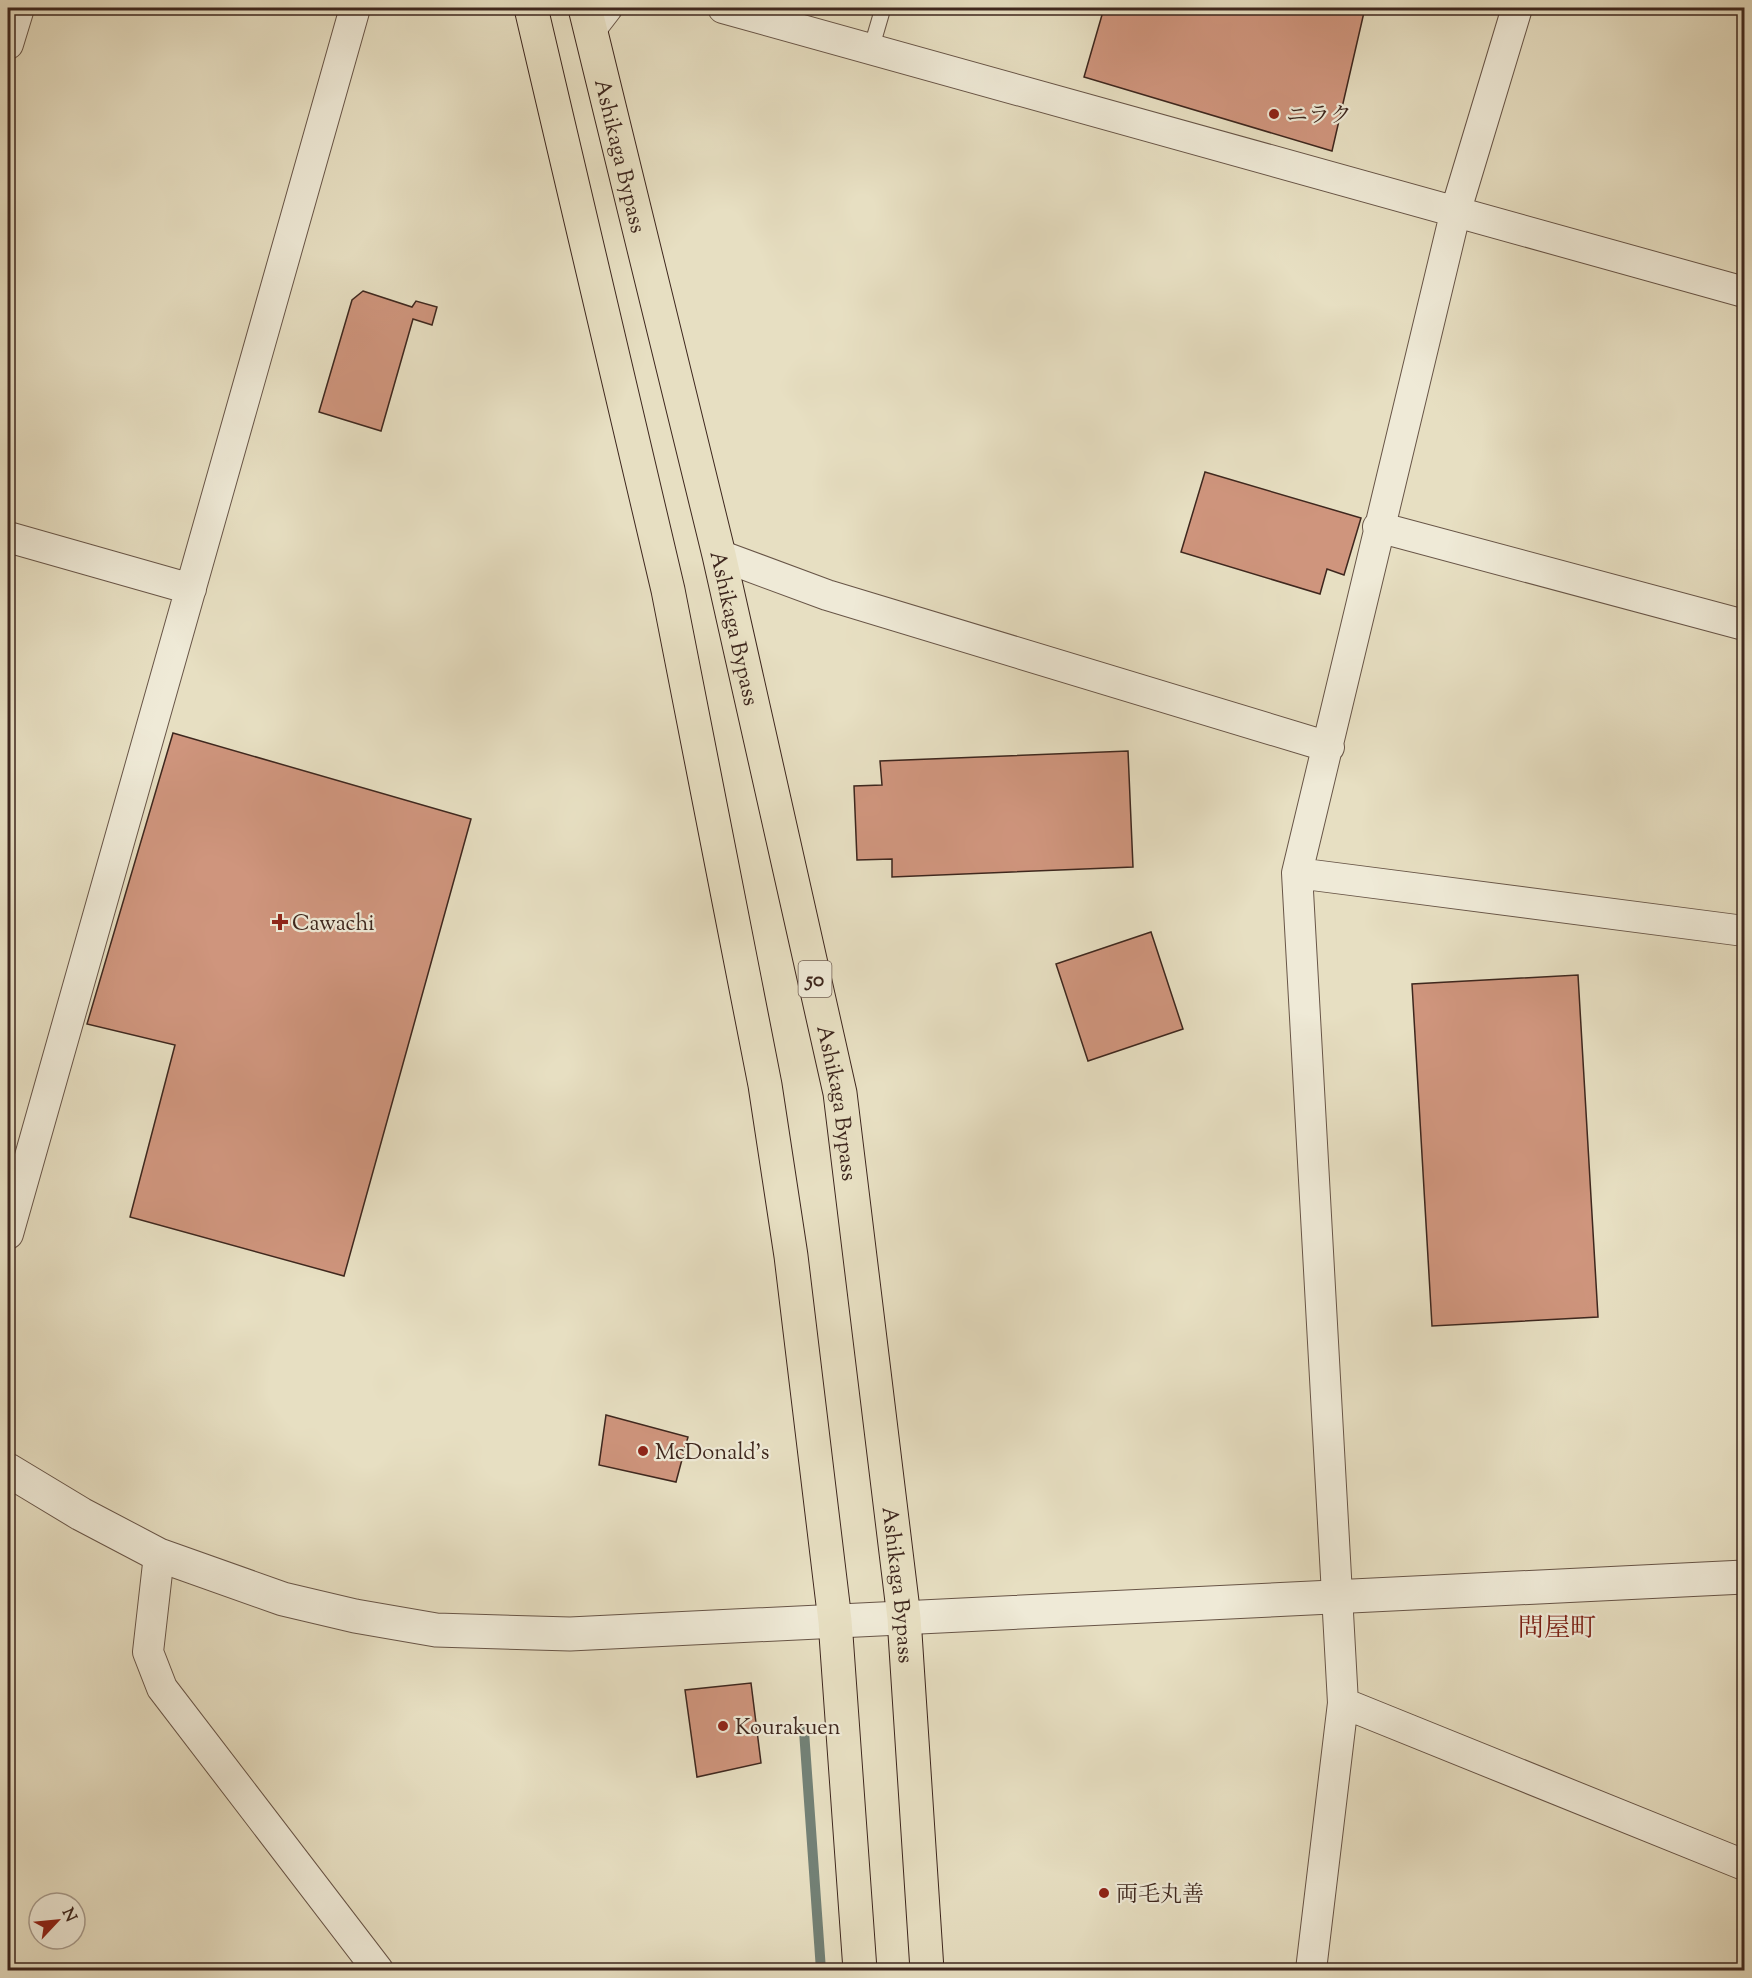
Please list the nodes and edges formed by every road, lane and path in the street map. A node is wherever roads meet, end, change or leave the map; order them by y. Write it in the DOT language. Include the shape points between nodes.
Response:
graph roads {
  1 [pos="19,8"];
  2 [pos="355,8"];
  3 [pos="531,8"];
  4 [pos="723,8"];
  5 [pos="883,8"];
  6 [pos="1517,8"];
  7 [pos="594,15"];
  8 [pos="8,44"];
  9 [pos="872,49"];
  10 [pos="1456,210"];
  11 [pos="1744,292"];
  12 [pos="1378,527"];
  13 [pos="8,537"];
  14 [pos="719,555"];
  15 [pos="191,589"];
  16 [pos="1744,625"];
  17 [pos="1329,747"];
  18 [pos="1297,873"];
  19 [pos="1744,932"];
  20 [pos="14,1180"];
  21 [pos="8,1234"];
  22 [pos="8,1470"];
  23 [pos="159,1555"];
  24 [pos="1744,1577"];
  25 [pos="1335,1596"];
  26 [pos="904,1618"];
  27 [pos="835,1621"];
  28 [pos="1343,1703"];
  29 [pos="1744,1865"];
  30 [pos="378,1971"];
  31 [pos="860,1971"];
  32 [pos="927,1971"];
  33 [pos="1311,1971"];
  1 -- 8 [label="street"];
  2 -- 15 [label="street"];
  3 -- 27 [label="highway" via="668,590 765,1085 791,1256"];
  4 -- 9 [label="street"];
  5 -- 9 [label="lane"];
  6 -- 10 [label="street"];
  7 -- 14 [label="highway, Ashikaga Bypass / 50"];
  9 -- 10 [label="street"];
  10 -- 11 [label="street"];
  10 -- 12 [label="street"];
  12 -- 16 [label="street"];
  12 -- 17 [label="street"];
  13 -- 15 [label="street"];
  14 -- 17 [label="street" via="827,595"];
  14 -- 26 [label="highway, Ashikaga Bypass / 50" via="840,1094"];
  15 -- 20 [label="street"];
  17 -- 18 [label="street"];
  18 -- 19 [label="street"];
  18 -- 25 [label="street"];
  20 -- 21 [label="street"];
  22 -- 23 [label="street"];
  23 -- 27 [label="street" via="283,1599 436,1630 570,1634"];
  23 -- 30 [label="street" via="148,1652 162,1688"];
  24 -- 25 [label="street"];
  25 -- 26 [label="street"];
  25 -- 28 [label="street"];
  26 -- 27 [label="street"];
  26 -- 32 [label="highway, Ashikaga Bypass / 50"];
  27 -- 31 [label="highway"];
  28 -- 29 [label="street"];
  28 -- 33 [label="street"];
}
